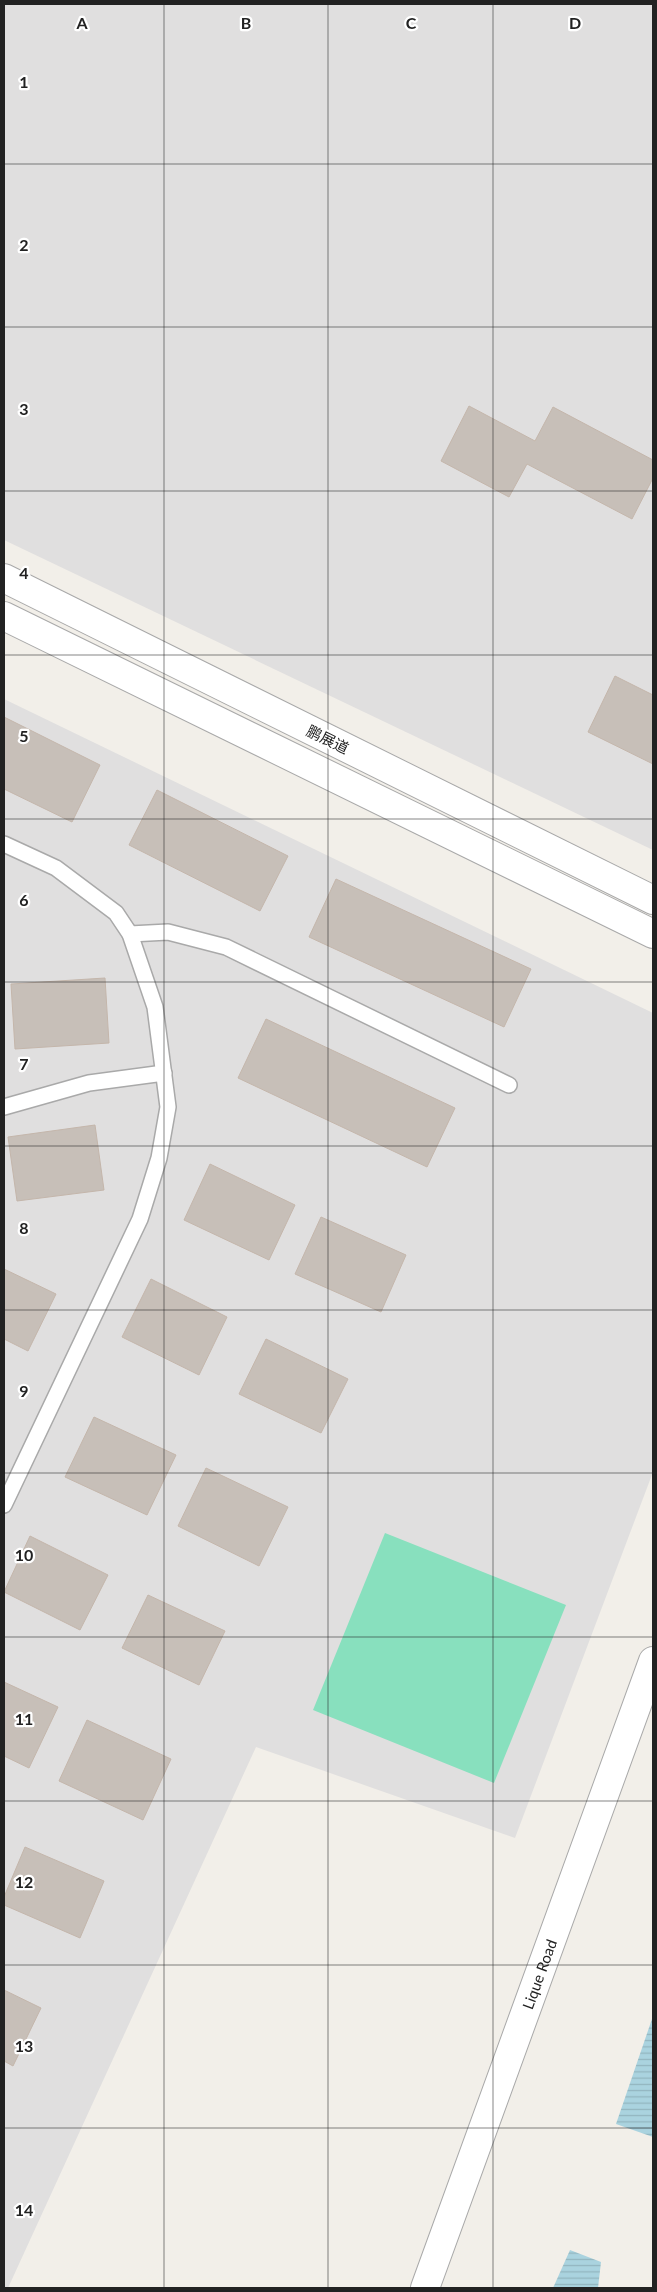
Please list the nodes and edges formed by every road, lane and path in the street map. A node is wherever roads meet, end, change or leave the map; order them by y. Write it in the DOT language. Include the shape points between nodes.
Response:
graph roads {
  1 [pos="4,578"];
  2 [pos="4,616"];
  3 [pos="4,844"];
  4 [pos="653,900"];
  5 [pos="130,934"];
  6 [pos="653,934"];
  7 [pos="164,1073"];
  8 [pos="508,1085"];
  9 [pos="4,1107"];
  10 [pos="4,1505"];
  11 [pos="653,1661"];
  12 [pos="425,2288"];
  1 -- 4 [label="street, 鹏展道"];
  2 -- 6 [label="street"];
  3 -- 5 [label="lane" via="56,868 116,913"];
  5 -- 7 [label="lane" via="155,1007"];
  5 -- 8 [label="lane" via="168,932 226,947"];
  7 -- 9 [label="lane" via="89,1083"];
  7 -- 10 [label="lane" via="168,1107 159,1158 140,1219"];
  11 -- 12 [label="street, Lique Road"];
}
